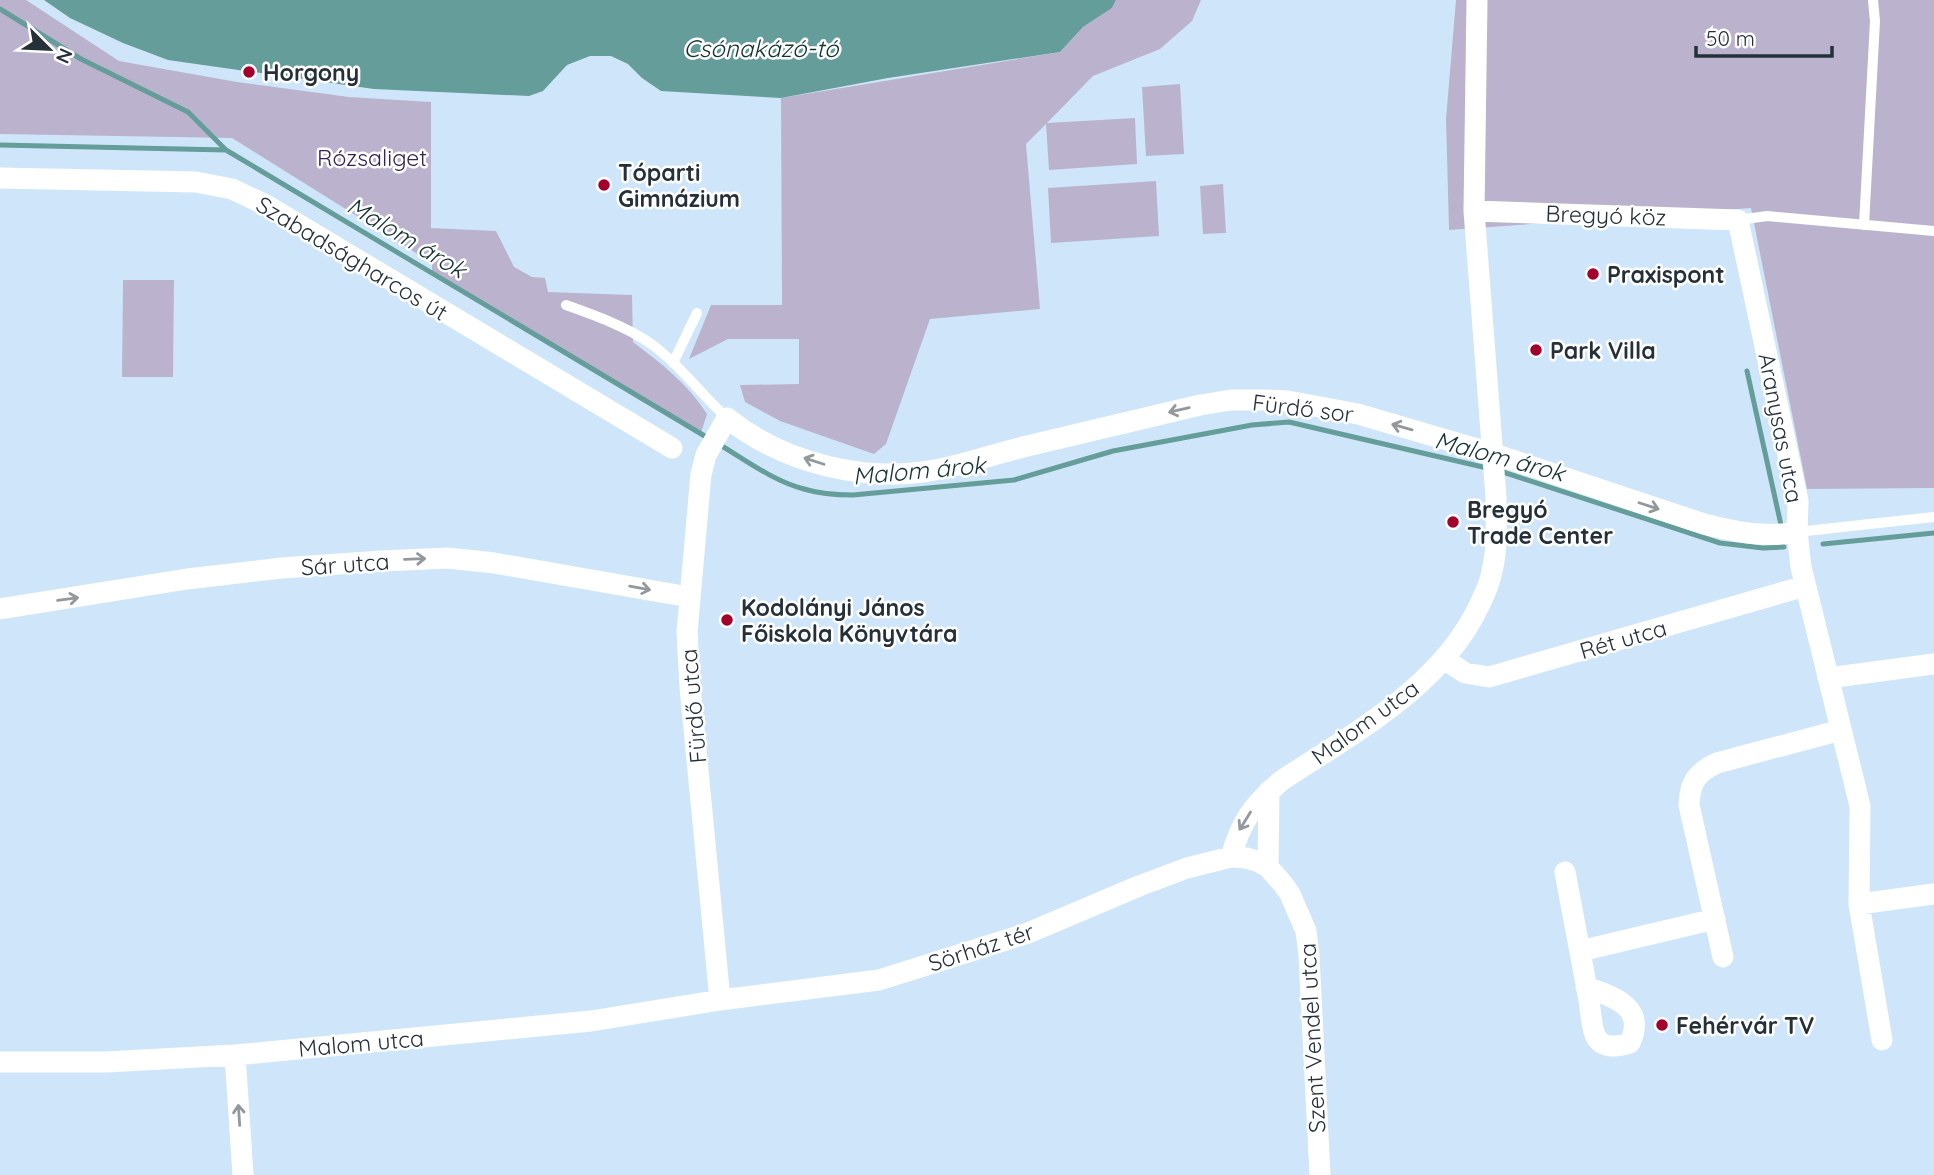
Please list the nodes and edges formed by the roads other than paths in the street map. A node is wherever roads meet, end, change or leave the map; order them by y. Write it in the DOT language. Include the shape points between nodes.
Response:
graph roads {
  1 [pos="1477,0"];
  2 [pos="1872,0"];
  3 [pos="0,178"];
  4 [pos="1474,211"];
  5 [pos="1738,220"];
  6 [pos="1864,225"];
  7 [pos="1934,231"];
  8 [pos="566,305"];
  9 [pos="697,313"];
  10 [pos="673,363"];
  11 [pos="723,424"];
  12 [pos="672,448"];
  13 [pos="1491,453"];
  14 [pos="1934,517"];
  15 [pos="1797,532"];
  16 [pos="1805,586"];
  17 [pos="689,597"];
  18 [pos="0,609"];
  19 [pos="1444,659"];
  20 [pos="1934,664"];
  21 [pos="1828,678"];
  22 [pos="1841,730"];
  23 [pos="1269,791"];
  24 [pos="1231,857"];
  25 [pos="1268,867"];
  26 [pos="1565,872"];
  27 [pos="1934,894"];
  28 [pos="1859,904"];
  29 [pos="1715,919"];
  30 [pos="1580,951"];
  31 [pos="1723,957"];
  32 [pos="1586,987"];
  33 [pos="720,1000"];
  34 [pos="1882,1040"];
  35 [pos="235,1055"];
  36 [pos="0,1062"];
  37 [pos="243,1175"];
  38 [pos="1320,1175"];
  1 -- 4 [label="street"];
  2 -- 6 [label="lane" via="1875,21"];
  3 -- 12 [label="street, Szabadságharcos út" via="196,182 232,188"];
  4 -- 5 [label="street, Bregyó köz"];
  4 -- 13 [label="street"];
  5 -- 6 [label="lane" via="1767,216"];
  5 -- 15 [label="street, Aranysas utca" via="1798,501"];
  6 -- 7 [label="lane"];
  8 -- 10 [label="lane" via="649,342"];
  9 -- 10 [label="lane"];
  10 -- 11 [label="lane"];
  13 -- 11 [label="street, Fürdő sor, one-way" via="1358,414 1288,401 1231,400 940,469 873,474 845,471"];
  11 -- 17 [label="street, Fürdő utca" via="701,474"];
  13 -- 15 [label="street, Fürdő sor, one-way" via="1704,524 1777,536"];
  13 -- 19 [label="street, Malom utca" via="1496,497 1492,572 1475,614"];
  14 -- 15 [label="lane"];
  15 -- 16 [label="street, Aranysas utca"];
  16 -- 19 [label="street, Rét utca" via="1489,677 1465,673"];
  16 -- 21 [label="street, Aranysas utca"];
  18 -- 17 [label="street, Sár utca, one-way" via="282,568 448,558"];
  17 -- 33 [label="street, Fürdő utca" via="690,687"];
  19 -- 23 [label="street, Malom utca" via="1398,702"];
  20 -- 21 [label="street"];
  21 -- 22 [label="street, Aranysas utca"];
  22 -- 28 [label="street, Aranysas utca" via="1860,806"];
  22 -- 29 [label="street" via="1717,763 1695,780 1689,805"];
  23 -- 24 [label="street, Malom utca, one-way" via="1238,832"];
  23 -- 25 [label="street"];
  24 -- 25 [label="street"];
  24 -- 33 [label="street, Sörház tér" via="1187,868 1028,933 879,980"];
  25 -- 38 [label="street, Szent Vendel utca" via="1290,894 1306,930"];
  26 -- 30 [label="street"];
  27 -- 28 [label="street"];
  28 -- 34 [label="street, Aranysas utca"];
  29 -- 30 [label="street"];
  29 -- 31 [label="street"];
  30 -- 32 [label="street"];
  33 -- 35 [label="street, Malom utca" via="591,1021"];
  35 -- 36 [label="street, Malom utca"];
  37 -- 35 [label="street, one-way"];
}
